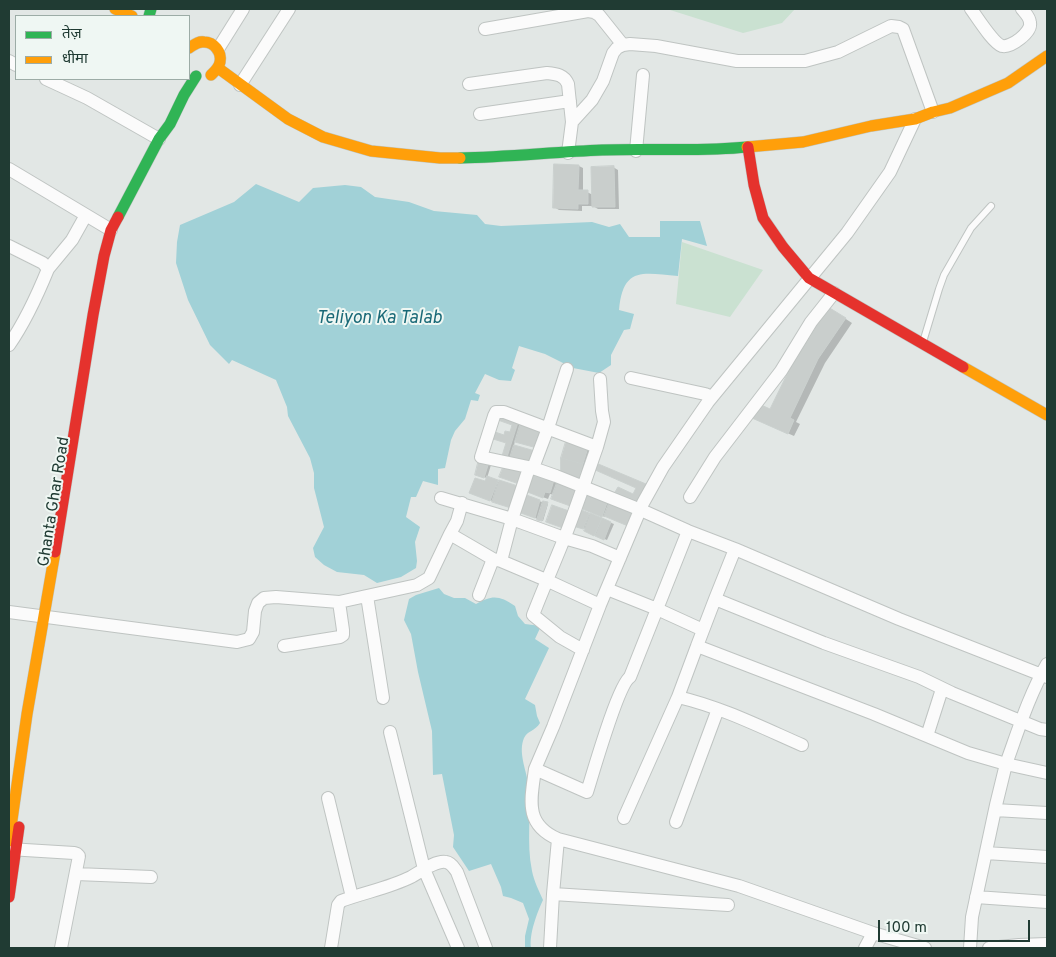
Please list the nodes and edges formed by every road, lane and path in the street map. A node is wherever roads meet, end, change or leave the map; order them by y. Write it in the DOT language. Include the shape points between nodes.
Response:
graph roads {
  1 [pos="115,9"];
  2 [pos="243,9"];
  3 [pos="289,9"];
  4 [pos="971,9"];
  5 [pos="1022,9"];
  6 [pos="130,15"];
  7 [pos="485,29"];
  8 [pos="623,45"];
  9 [pos="190,47"];
  10 [pos="218,49"];
  11 [pos="1047,56"];
  12 [pos="218,68"];
  13 [pos="192,73"];
  14 [pos="643,75"];
  15 [pos="48,80"];
  16 [pos="190,80"];
  17 [pos="469,84"];
  18 [pos="240,85"];
  19 [pos="570,100"];
  20 [pos="933,112"];
  21 [pos="480,114"];
  22 [pos="915,119"];
  23 [pos="572,122"];
  24 [pos="170,124"];
  25 [pos="159,139"];
  26 [pos="748,147"];
  27 [pos="636,151"];
  28 [pos="568,153"];
  29 [pos="9,169"];
  30 [pos="991,206"];
  31 [pos="86,215"];
  32 [pos="111,230"];
  33 [pos="9,246"];
  34 [pos="48,269"];
  35 [pos="809,278"];
  36 [pos="834,293"];
  37 [pos="923,344"];
  38 [pos="9,345"];
  39 [pos="567,369"];
  40 [pos="631,378"];
  41 [pos="600,379"];
  42 [pos="712,397"];
  43 [pos="1047,415"];
  44 [pos="548,428"];
  45 [pos="597,447"];
  46 [pos="531,468"];
  47 [pos="583,487"];
  48 [pos="690,497"];
  49 [pos="441,498"];
  50 [pos="462,503"];
  51 [pos="641,510"];
  52 [pos="512,519"];
  53 [pos="688,531"];
  54 [pos="450,534"];
  55 [pos="564,538"];
  56 [pos="735,549"];
  57 [pos="620,558"];
  58 [pos="497,560"];
  59 [pos="546,580"];
  60 [pos="607,589"];
  61 [pos="479,595"];
  62 [pos="367,596"];
  63 [pos="714,599"];
  64 [pos="339,602"];
  65 [pos="600,605"];
  66 [pos="657,609"];
  67 [pos="9,612"];
  68 [pos="48,618"];
  69 [pos="703,630"];
  70 [pos="284,646"];
  71 [pos="697,646"];
  72 [pos="583,650"];
  73 [pos="1045,672"];
  74 [pos="942,689"];
  75 [pos="678,697"];
  76 [pos="383,698"];
  77 [pos="718,709"];
  78 [pos="1022,721"];
  79 [pos="1047,730"];
  80 [pos="390,732"];
  81 [pos="927,736"];
  82 [pos="802,745"];
  83 [pos="1006,764"];
  84 [pos="534,768"];
  85 [pos="1047,773"];
  86 [pos="328,798"];
  87 [pos="995,810"];
  88 [pos="1047,813"];
  89 [pos="624,818"];
  90 [pos="676,822"];
  91 [pos="558,840"];
  92 [pos="11,846"];
  93 [pos="986,853"];
  94 [pos="1047,857"];
  95 [pos="424,869"];
  96 [pos="76,874"];
  97 [pos="151,877"];
  98 [pos="553,894"];
  99 [pos="9,896"];
  100 [pos="352,897"];
  101 [pos="976,897"];
  102 [pos="1047,902"];
  103 [pos="728,905"];
  104 [pos="873,933"];
  105 [pos="1045,945"];
  106 [pos="62,948"];
  107 [pos="331,948"];
  108 [pos="458,948"];
  109 [pos="486,948"];
  110 [pos="550,948"];
  111 [pos="865,948"];
  112 [pos="925,948"];
  113 [pos="970,948"];
  114 [pos="989,948"];
  1 -- 6 [label="street"];
  2 -- 10 [label="street"];
  3 -- 18 [label="street"];
  4 -- 5 [label="street" via="1002,46 1014,43 1030,28 1029,18"];
  7 -- 8 [label="street" via="594,12"];
  8 -- 20 [label="street" via="656,46 737,61 806,60 838,52 891,26 899,27 903,30"];
  8 -- 23 [label="street" via="614,53 592,100"];
  9 -- 10 [label="street" via="206,41"];
  10 -- 12 [label="street" via="221,62"];
  11 -- 20 [label="street" via="1008,83"];
  12 -- 13 [label="street" via="204,77"];
  12 -- 18 [label="street"];
  14 -- 27 [label="street"];
  15 -- 25 [label="street"];
  16 -- 24 [label="street, Ghanta Ghar Road"];
  17 -- 19 [label="street" via="556,74 566,79"];
  18 -- 28 [label="street" via="323,137 371,151 440,158"];
  19 -- 21 [label="street"];
  19 -- 23 [label="street"];
  20 -- 22 [label="street"];
  22 -- 26 [label="street" via="802,142"];
  22 -- 35 [label="street" via="890,172 847,233"];
  23 -- 28 [label="street"];
  24 -- 25 [label="street, Ghanta Ghar Road"];
  24 -- 68 [label="street, Ghanta Ghar Road" via="166,142 118,240 113,260"];
  25 -- 32 [label="street, Ghanta Ghar Road"];
  26 -- 27 [label="street"];
  26 -- 35 [label="street" via="764,218"];
  27 -- 28 [label="street"];
  29 -- 31 [label="street"];
  30 -- 37 [label="lane" via="971,228 944,275"];
  31 -- 32 [label="street"];
  31 -- 34 [label="street" via="72,240"];
  32 -- 68 [label="street, Ghanta Ghar Road" via="93,315"];
  33 -- 34 [label="street" via="43,262"];
  34 -- 38 [label="street"];
  35 -- 36 [label="street"];
  35 -- 42 [label="street"];
  36 -- 37 [label="street"];
  36 -- 48 [label="street" via="811,322 781,371 715,457"];
  37 -- 43 [label="street"];
  39 -- 44 [label="street"];
  40 -- 42 [label="street"];
  41 -- 45 [label="street" via="604,422"];
  42 -- 51 [label="street" via="663,467"];
  44 -- 45 [label="street"];
  44 -- 46 [label="street"];
  44 -- 46 [label="street" via="504,412 496,412 494,416 481,457"];
  45 -- 47 [label="street"];
  46 -- 47 [label="street"];
  46 -- 52 [label="street"];
  47 -- 51 [label="street"];
  47 -- 55 [label="street"];
  49 -- 50 [label="street"];
  50 -- 52 [label="street"];
  50 -- 54 [label="street"];
  51 -- 53 [label="street"];
  51 -- 57 [label="street"];
  52 -- 55 [label="street"];
  52 -- 58 [label="street"];
  53 -- 56 [label="street"];
  53 -- 66 [label="street"];
  54 -- 58 [label="street"];
  54 -- 62 [label="street" via="429,578 417,585"];
  55 -- 57 [label="street"];
  55 -- 59 [label="street"];
  56 -- 63 [label="street"];
  56 -- 73 [label="street" via="899,619"];
  57 -- 60 [label="street"];
  58 -- 59 [label="street"];
  58 -- 61 [label="street"];
  59 -- 65 [label="street"];
  59 -- 72 [label="street" via="533,614 560,637"];
  60 -- 65 [label="street"];
  60 -- 66 [label="street"];
  62 -- 64 [label="street"];
  62 -- 76 [label="street"];
  63 -- 69 [label="street"];
  63 -- 74 [label="street" via="919,677"];
  64 -- 68 [label="street" via="276,596 264,598 254,611 253,632 249,639 237,642"];
  64 -- 70 [label="street" via="343,635"];
  65 -- 72 [label="street"];
  66 -- 69 [label="street"];
  66 -- 84 [label="street" via="630,677 618,698 587,792"];
  67 -- 68 [label="street"];
  68 -- 92 [label="street, Ghanta Ghar Road" via="27,714"];
  69 -- 71 [label="street"];
  71 -- 75 [label="street"];
  71 -- 81 [label="street"];
  72 -- 84 [label="street"];
  73 -- 78 [label="street"];
  74 -- 78 [label="street"];
  74 -- 81 [label="street"];
  75 -- 77 [label="street"];
  75 -- 89 [label="street"];
  77 -- 82 [label="street"];
  77 -- 90 [label="street"];
  78 -- 79 [label="street"];
  78 -- 83 [label="street"];
  80 -- 95 [label="street"];
  81 -- 83 [label="street"];
  83 -- 85 [label="street"];
  83 -- 87 [label="street"];
  84 -- 91 [label="street" via="531,799 534,819 540,828"];
  86 -- 100 [label="street"];
  87 -- 88 [label="street"];
  87 -- 93 [label="street"];
  91 -- 98 [label="street"];
  91 -- 104 [label="street" via="739,886"];
  92 -- 96 [label="street" via="74,852 79,856"];
  92 -- 99 [label="street, Ghanta Ghar Road"];
  93 -- 94 [label="street"];
  93 -- 101 [label="street"];
  95 -- 100 [label="street" via="398,883"];
  95 -- 108 [label="street"];
  95 -- 109 [label="street" via="440,862 452,864"];
  96 -- 97 [label="street"];
  96 -- 106 [label="street"];
  98 -- 103 [label="street"];
  98 -- 110 [label="street"];
  100 -- 107 [label="street" via="338,905"];
  101 -- 102 [label="street"];
  101 -- 113 [label="street"];
  104 -- 111 [label="street"];
  104 -- 112 [label="street"];
  105 -- 114 [label="street"];
}
